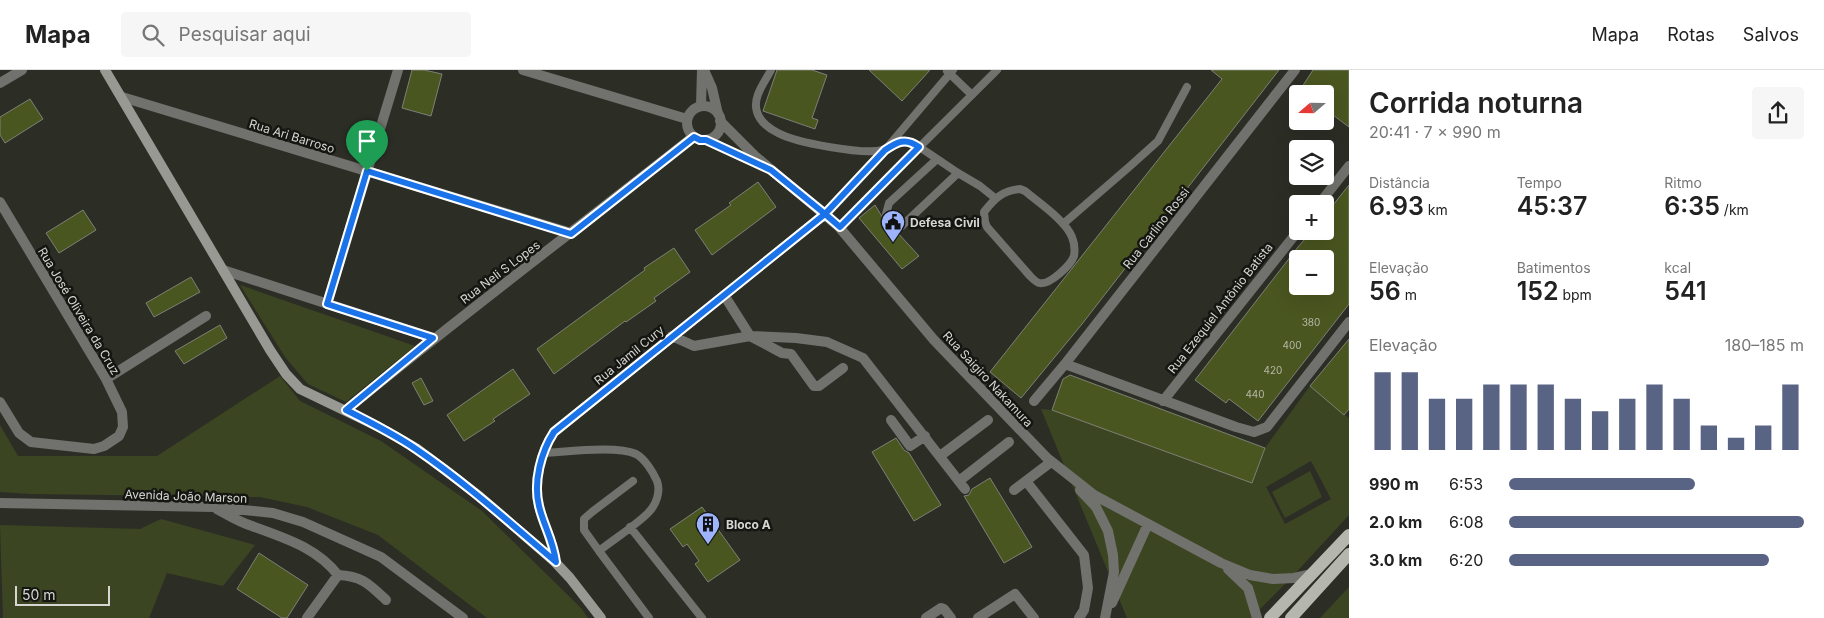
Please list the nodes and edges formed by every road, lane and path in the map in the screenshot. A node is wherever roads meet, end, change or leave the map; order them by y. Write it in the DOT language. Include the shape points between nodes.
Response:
graph roads {
  1 [pos="22,70"];
  2 [pos="105,70"];
  3 [pos="398,70"];
  4 [pos="523,70"];
  5 [pos="703,70"];
  6 [pos="771,70"];
  7 [pos="997,70"];
  8 [pos="1295,70"];
  9 [pos="950,71"];
  10 [pos="0,83"];
  11 [pos="1187,87"];
  12 [pos="972,95"];
  13 [pos="122,97"];
  14 [pos="701,106"];
  15 [pos="719,118"];
  16 [pos="687,119"];
  17 [pos="694,137"];
  18 [pos="706,140"];
  19 [pos="919,147"];
  20 [pos="885,150"];
  21 [pos="936,160"];
  22 [pos="1349,166"];
  23 [pos="771,170"];
  24 [pos="367,171"];
  25 [pos="958,174"];
  26 [pos="1326,195"];
  27 [pos="995,198"];
  28 [pos="0,202"];
  29 [pos="825,214"];
  30 [pos="1063,224"];
  31 [pos="840,227"];
  32 [pos="571,234"];
  33 [pos="1291,240"];
  34 [pos="223,270"];
  35 [pos="724,295"];
  36 [pos="327,304"];
  37 [pos="206,316"];
  38 [pos="1349,322"];
  39 [pos="672,336"];
  40 [pos="750,336"];
  41 [pos="433,338"];
  42 [pos="1065,364"];
  43 [pos="843,368"];
  44 [pos="106,379"];
  45 [pos="1034,401"];
  46 [pos="1163,401"];
  47 [pos="0,402"];
  48 [pos="346,410"];
  49 [pos="891,420"];
  50 [pos="988,420"];
  51 [pos="925,436"];
  52 [pos="1009,442"];
  53 [pos="544,454"];
  54 [pos="940,456"];
  55 [pos="1051,462"];
  56 [pos="1062,471"];
  57 [pos="634,481"];
  58 [pos="1026,481"];
  59 [pos="1014,490"];
  60 [pos="0,503"];
  61 [pos="214,507"];
  62 [pos="1148,524"];
  63 [pos="630,527"];
  64 [pos="1349,535"];
  65 [pos="600,551"];
  66 [pos="1349,554"];
  67 [pos="556,562"];
  68 [pos="1222,563"];
  69 [pos="1312,574"];
  70 [pos="338,575"];
  71 [pos="386,600"];
  72 [pos="307,618"];
  73 [pos="463,618"];
  74 [pos="601,618"];
  75 [pos="649,618"];
  76 [pos="702,618"];
  77 [pos="926,618"];
  78 [pos="951,618"];
  79 [pos="978,618"];
  80 [pos="1034,618"];
  81 [pos="1079,618"];
  82 [pos="1105,618"];
  83 [pos="1257,618"];
  84 [pos="1270,618"];
  85 [pos="1291,618"];
  1 -- 10 [label="street"];
  2 -- 13 [label="main road"];
  3 -- 24 [label="street"];
  4 -- 16 [label="street"];
  5 -- 14 [label="street"];
  5 -- 15 [label="street" via="712,88"];
  6 -- 20 [label="lane" via="756,104 756,111 766,125 794,139 866,151"];
  7 -- 12 [label="lane"];
  8 -- 42 [label="street, Rua Carlino Rossi"];
  9 -- 12 [label="lane"];
  9 -- 20 [label="lane"];
  11 -- 30 [label="lane" via="1158,141"];
  12 -- 19 [label="lane"];
  13 -- 24 [label="street, Rua Ari Barroso"];
  13 -- 34 [label="main road"];
  14 -- 15 [label="street" via="714,109"];
  14 -- 16 [label="street" via="695,108"];
  15 -- 18 [label="street" via="717,133"];
  15 -- 23 [label="street, Rua Saigiro Nakamura"];
  16 -- 17 [label="street"];
  17 -- 18 [label="street"];
  17 -- 32 [label="street, Rua Neli S Lopes"];
  18 -- 23 [label="street, Rua Saigiro Nakamura"];
  19 -- 20 [label="lane" via="903,141"];
  19 -- 21 [label="lane"];
  19 -- 31 [label="lane"];
  20 -- 29 [label="lane"];
  21 -- 25 [label="lane"];
  21 -- 25 [label="lane" via="889,203 886,214 894,225 902,226"];
  22 -- 26 [label="street"];
  23 -- 29 [label="street, Rua Saigiro Nakamura"];
  24 -- 32 [label="street, Rua Ari Barroso"];
  24 -- 36 [label="street"];
  25 -- 27 [label="lane"];
  27 -- 30 [label="lane" via="1016,190 1025,191"];
  27 -- 30 [label="lane" via="984,212 987,227 1038,283 1053,279 1074,257 1073,239"];
  28 -- 44 [label="street, Rua José Oliveira da Cruz"];
  29 -- 31 [label="street, Rua Saigiro Nakamura"];
  29 -- 35 [label="street, Rua Jamil Cury"];
  31 -- 55 [label="street, Rua Saigiro Nakamura" via="934,340"];
  32 -- 41 [label="street, Rua Neli S Lopes"];
  33 -- 46 [label="street, Rua Ezequiel Antônio Batista"];
  34 -- 36 [label="street"];
  34 -- 48 [label="main road" via="286,374 300,389"];
  35 -- 39 [label="street, Rua Jamil Cury"];
  35 -- 40 [label="street"];
  36 -- 41 [label="street"];
  37 -- 44 [label="street"];
  38 -- 46 [label="street" via="1267,427 1248,431"];
  39 -- 40 [label="street" via="694,346"];
  39 -- 53 [label="street, Rua Jamil Cury" via="563,424 549,440"];
  40 -- 43 [label="street" via="782,353 791,354 814,386 819,386"];
  40 -- 51 [label="street" via="827,342 863,358"];
  41 -- 48 [label="street, Rua Neli S Lopes"];
  42 -- 45 [label="street, Rua Carlino Rossi"];
  42 -- 46 [label="street"];
  44 -- 47 [label="street, Rua José Oliveira da Cruz" via="122,412 123,427 119,436 94,449 31,442 19,433"];
  48 -- 67 [label="main road" via="398,437 440,466"];
  49 -- 51 [label="street" via="910,446"];
  50 -- 54 [label="street"];
  51 -- 54 [label="street"];
  52 -- 54 [label="street" via="962,485"];
  53 -- 63 [label="lane" via="612,450 640,457 655,476 658,499 649,512"];
  53 -- 67 [label="street, Rua Jamil Cury" via="538,474 537,497 554,545"];
  55 -- 56 [label="street, Rua Saigiro Nakamura"];
  55 -- 58 [label="street"];
  56 -- 62 [label="street, Rua Saigiro Nakamura" via="1094,495"];
  56 -- 82 [label="street" via="1096,507 1108,531 1114,572"];
  57 -- 65 [label="lane" via="592,512 583,523 585,534"];
  58 -- 59 [label="street"];
  58 -- 81 [label="street" via="1084,555 1088,588"];
  60 -- 61 [label="street, Avenida João Marson"];
  61 -- 70 [label="street" via="236,520 277,534 313,552"];
  61 -- 73 [label="street, Avenida João Marson" via="272,514 303,522 340,538 381,557"];
  62 -- 68 [label="street, Rua Saigiro Nakamura"];
  62 -- 82 [label="street"];
  63 -- 65 [label="lane"];
  63 -- 76 [label="lane"];
  64 -- 69 [label="main road"];
  65 -- 75 [label="lane"];
  66 -- 85 [label="main road"];
  67 -- 74 [label="main road"];
  68 -- 69 [label="street, Rua Saigiro Nakamura" via="1250,575 1273,579"];
  68 -- 83 [label="street, Rua Saigiro Nakamura" via="1248,588"];
  69 -- 84 [label="main road"];
  70 -- 71 [label="street" via="360,578"];
  70 -- 72 [label="street"];
  77 -- 78 [label="street" via="941,608"];
  79 -- 80 [label="street" via="1015,594"];
}
